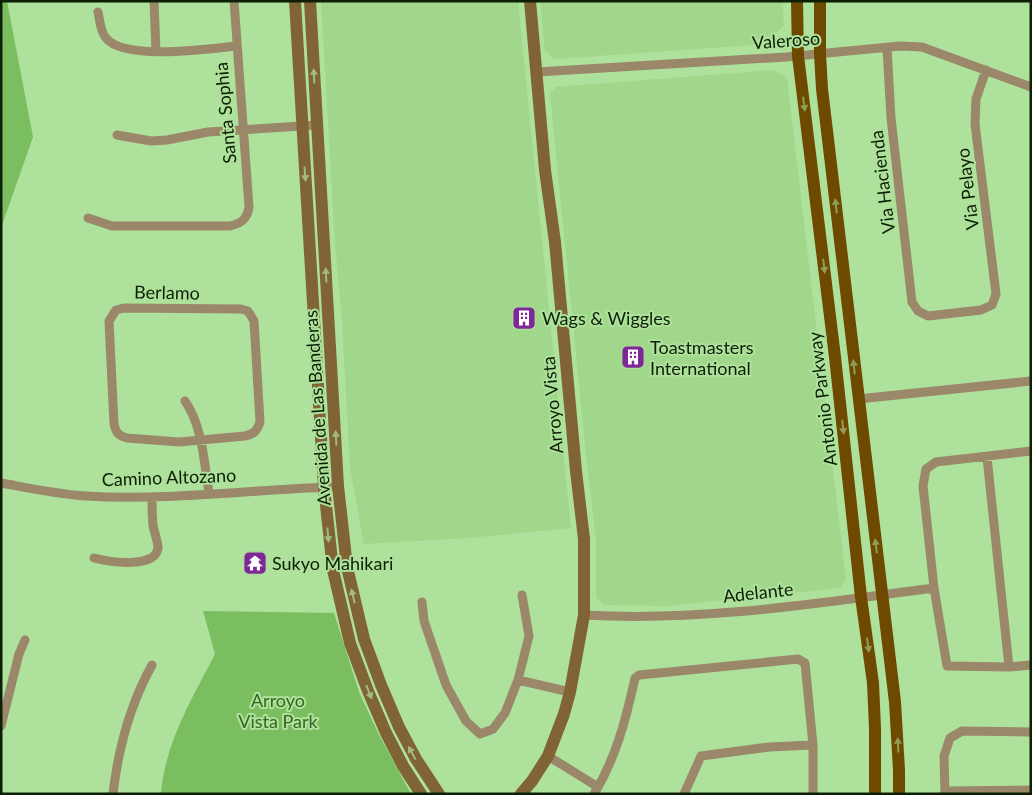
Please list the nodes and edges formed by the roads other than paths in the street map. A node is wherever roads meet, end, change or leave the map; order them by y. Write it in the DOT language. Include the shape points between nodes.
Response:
graph roads {
  1 [pos="154,1"];
  2 [pos="234,1"];
  3 [pos="295,1"];
  4 [pos="310,1"];
  5 [pos="530,1"];
  6 [pos="797,1"];
  7 [pos="820,1"];
  8 [pos="98,12"];
  9 [pos="236,46"];
  10 [pos="887,48"];
  11 [pos="156,52"];
  12 [pos="820,54"];
  13 [pos="798,56"];
  14 [pos="986,70"];
  15 [pos="537,72"];
  16 [pos="1031,87"];
  17 [pos="302,125"];
  18 [pos="317,125"];
  19 [pos="243,130"];
  20 [pos="116,135"];
  21 [pos="88,218"];
  22 [pos="992,305"];
  23 [pos="1031,381"];
  24 [pos="858,399"];
  25 [pos="185,401"];
  26 [pos="200,441"];
  27 [pos="1031,451"];
  28 [pos="987,457"];
  29 [pos="1,483"];
  30 [pos="338,486"];
  31 [pos="324,487"];
  32 [pos="209,493"];
  33 [pos="152,497"];
  34 [pos="94,558"];
  35 [pos="934,588"];
  36 [pos="882,594"];
  37 [pos="522,595"];
  38 [pos="861,597"];
  39 [pos="422,602"];
  40 [pos="584,615"];
  41 [pos="25,640"];
  42 [pos="152,665"];
  43 [pos="1031,665"];
  44 [pos="1009,667"];
  45 [pos="518,680"];
  46 [pos="570,692"];
  47 [pos="1,726"];
  48 [pos="1031,732"];
  49 [pos="813,745"];
  50 [pos="548,756"];
  51 [pos="596,790"];
  52 [pos="1031,790"];
  53 [pos="945,792"];
  54 [pos="113,794"];
  55 [pos="421,794"];
  56 [pos="438,794"];
  57 [pos="521,794"];
  58 [pos="684,794"];
  59 [pos="813,794"];
  60 [pos="875,794"];
  61 [pos="899,794"];
  1 -- 11 [label="street"];
  2 -- 9 [label="street, Santa Sophia"];
  3 -- 17 [label="main road, Avenida de Las Banderas"];
  18 -- 4 [label="main road, Avenida de Las Banderas, one-way"];
  5 -- 15 [label="main road, Arroyo Vista"];
  6 -- 13 [label="main road, Antonio Parkway"];
  7 -- 12 [label="main road, Antonio Parkway"];
  8 -- 11 [label="street" via="101,31 111,43 118,47"];
  9 -- 11 [label="street"];
  9 -- 19 [label="street, Santa Sophia"];
  10 -- 12 [label="street, Valeroso"];
  10 -- 14 [label="street, Valeroso" via="922,47"];
  10 -- 22 [label="street, Via Hacienda" via="891,118 912,302 918,311 928,316 981,310"];
  12 -- 13 [label="street, Valeroso"];
  24 -- 12 [label="main road, Antonio Parkway, one-way"];
  13 -- 15 [label="street, Valeroso"];
  13 -- 38 [label="main road, Antonio Parkway, one-way"];
  14 -- 16 [label="street, Valeroso"];
  14 -- 22 [label="street, Via Pelayo" via="976,99 975,124 996,294"];
  15 -- 40 [label="main road, Arroyo Vista" via="581,509"];
  17 -- 18 [label="street"];
  17 -- 19 [label="street"];
  17 -- 31 [label="main road, Avenida de Las Banderas, one-way"];
  30 -- 18 [label="main road, Avenida de Las Banderas, one-way"];
  19 -- 20 [label="street" via="151,141"];
  19 -- 21 [label="street, Santa Sophia" via="249,207 239,224 112,226"];
  23 -- 24 [label="street"];
  36 -- 24 [label="main road, Antonio Parkway, one-way"];
  25 -- 26 [label="street" via="193,412"];
  26 -- 26 [label="street, Berlamo" via="245,436 258,430 252,315 241,309 116,310 109,321 116,431 127,438"];
  26 -- 32 [label="street"];
  27 -- 28 [label="street"];
  28 -- 35 [label="street" via="936,462 926,469 923,486"];
  28 -- 44 [label="street"];
  29 -- 33 [label="street, Camino Altozano" via="84,496"];
  30 -- 31 [label="street, Camino Altozano"];
  56 -- 30 [label="main road, Avenida de Las Banderas, one-way" via="399,727 364,639 347,568"];
  31 -- 32 [label="street, Camino Altozano"];
  31 -- 55 [label="main road, Avenida de Las Banderas, one-way" via="333,570 350,643 386,733"];
  32 -- 33 [label="street, Camino Altozano"];
  33 -- 34 [label="street" via="158,548 154,556 144,562"];
  35 -- 36 [label="street, Adelante"];
  35 -- 44 [label="street" via="948,666"];
  36 -- 38 [label="street, Adelante"];
  61 -- 36 [label="main road, Antonio Parkway, one-way" via="895,702"];
  37 -- 45 [label="street" via="529,636"];
  38 -- 40 [label="street, Adelante" via="683,616 631,618"];
  38 -- 60 [label="main road, Antonio Parkway, one-way" via="873,683"];
  39 -- 45 [label="street" via="424,621 446,685 466,721 480,734 493,729 505,714"];
  40 -- 46 [label="main road, Arroyo Vista"];
  41 -- 47 [label="street"];
  42 -- 54 [label="street" via="127,729"];
  43 -- 44 [label="street"];
  45 -- 46 [label="street"];
  46 -- 50 [label="main road, Arroyo Vista"];
  48 -- 53 [label="street" via="962,731 950,738 944,756"];
  49 -- 51 [label="street" via="804,663 798,658 644,674 635,678 614,755"];
  49 -- 58 [label="street" via="769,746 701,756"];
  49 -- 59 [label="street"];
  50 -- 51 [label="street"];
  50 -- 57 [label="main road, Arroyo Vista"];
  52 -- 53 [label="street"];
}
